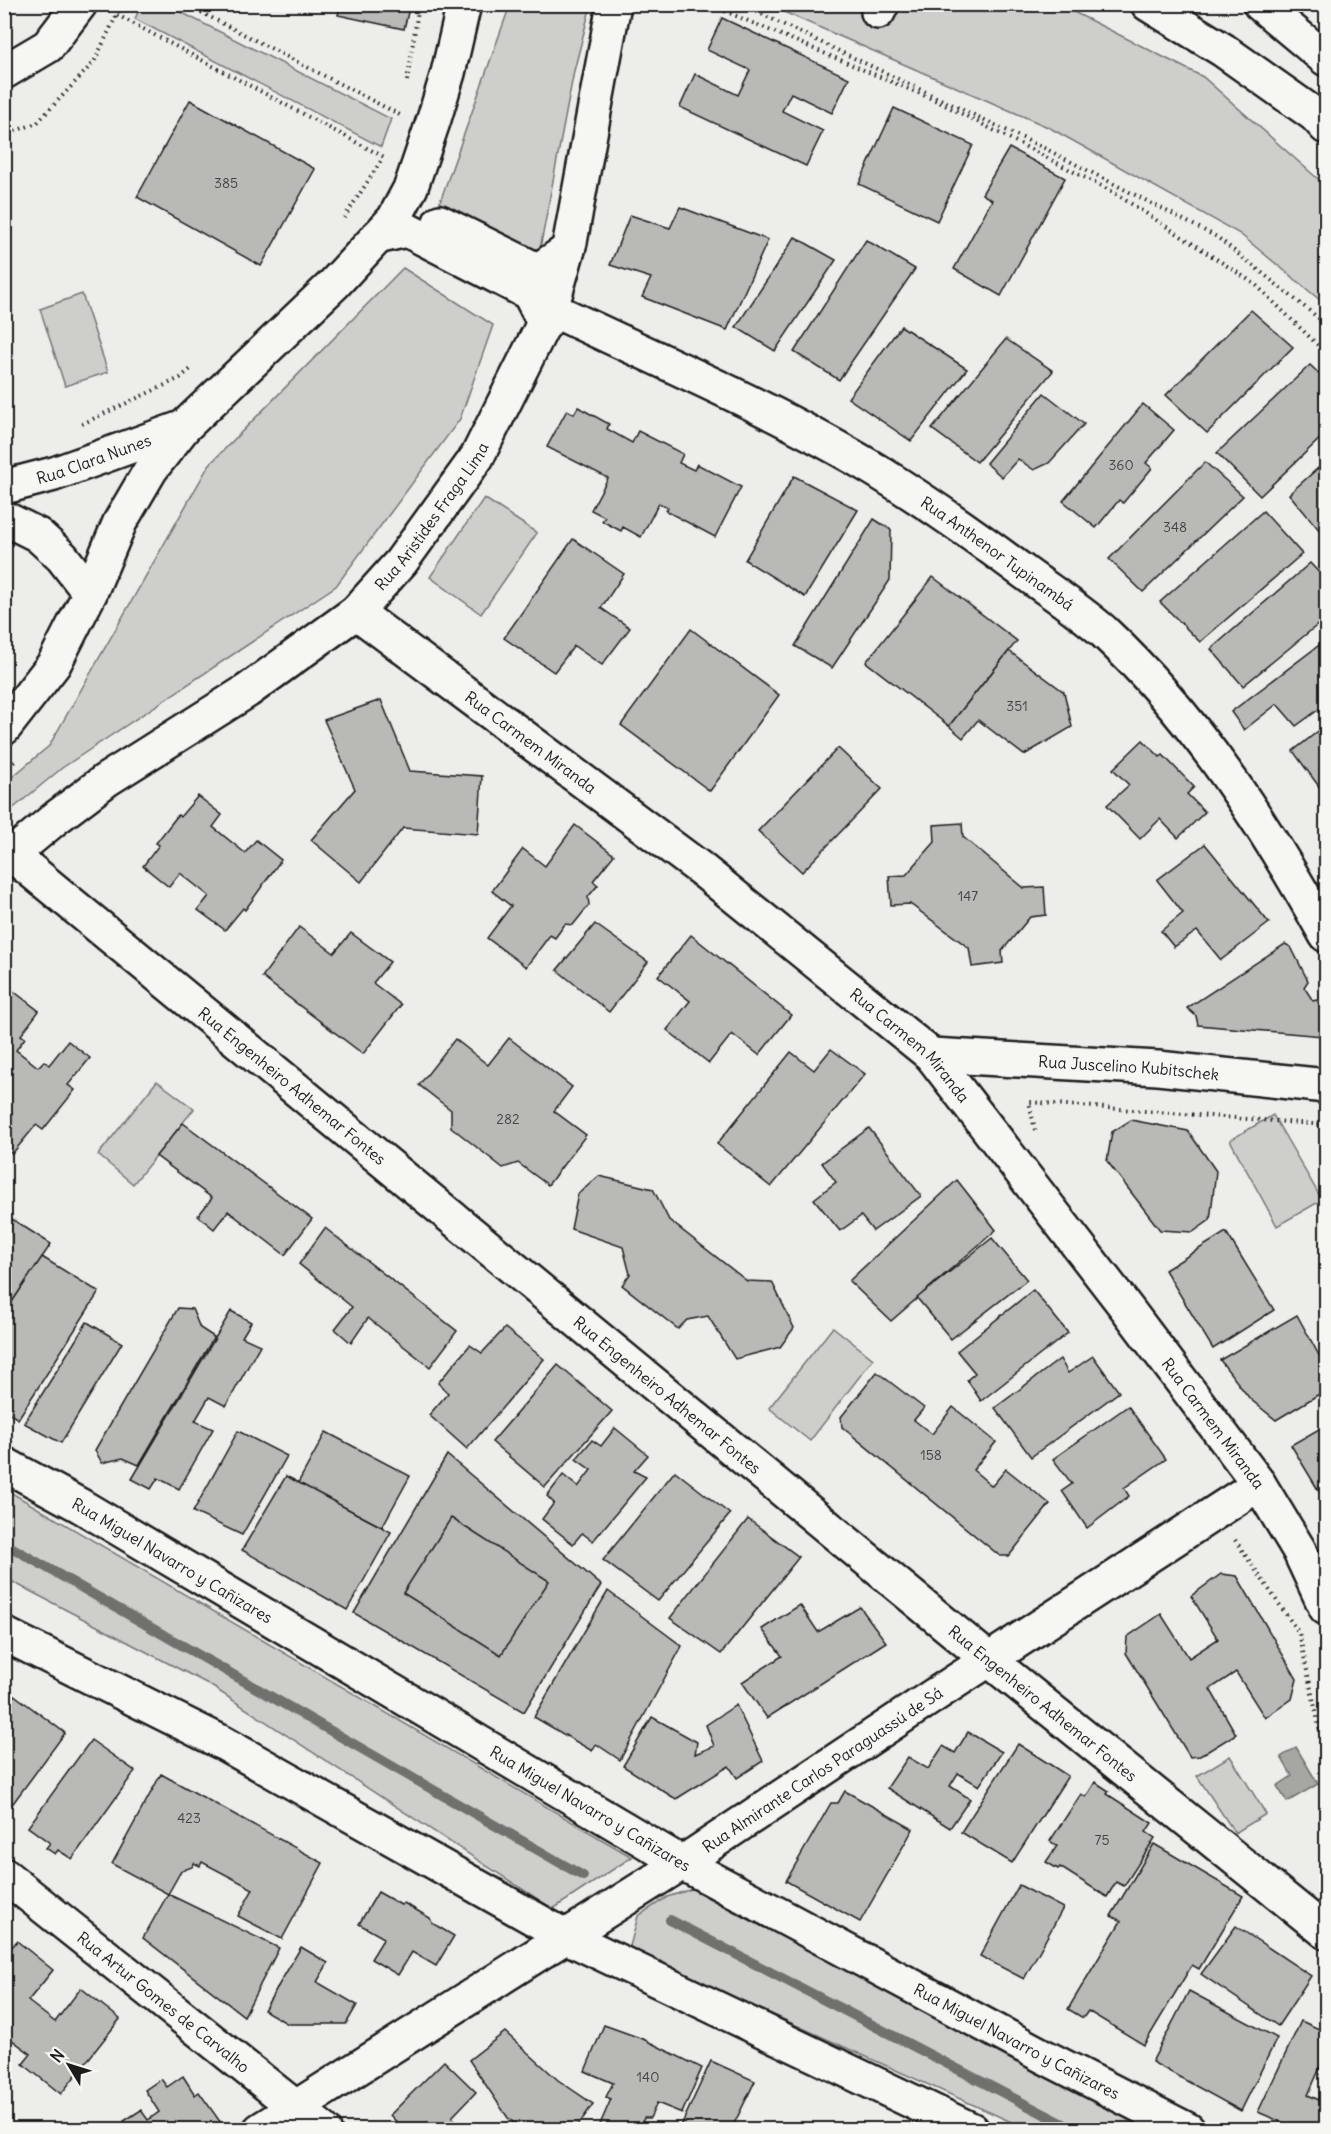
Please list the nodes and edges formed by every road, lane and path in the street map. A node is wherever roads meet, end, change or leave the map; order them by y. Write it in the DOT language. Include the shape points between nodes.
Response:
graph roads {
  1 [pos="80,4"];
  2 [pos="122,4"];
  3 [pos="184,4"];
  4 [pos="420,4"];
  5 [pos="464,4"];
  6 [pos="614,4"];
  7 [pos="708,4"];
  8 [pos="740,4"];
  9 [pos="1148,4"];
  10 [pos="1266,8"];
  11 [pos="117,15"];
  12 [pos="1326,48"];
  13 [pos="1326,59"];
  14 [pos="6,70"];
  15 [pos="406,82"];
  16 [pos="403,104"];
  17 [pos="401,115"];
  18 [pos="397,126"];
  19 [pos="1326,127"];
  20 [pos="4,135"];
  21 [pos="388,147"];
  22 [pos="384,157"];
  23 [pos="414,180"];
  24 [pos="340,225"];
  25 [pos="377,237"];
  26 [pos="568,250"];
  27 [pos="548,316"];
  28 [pos="1326,327"];
  29 [pos="1326,353"];
  30 [pos="197,363"];
  31 [pos="184,427"];
  32 [pos="74,428"];
  33 [pos="4,487"];
  34 [pos="4,518"];
  35 [pos="90,593"];
  36 [pos="356,612"];
  37 [pos="4,728"];
  38 [pos="8,858"];
  39 [pos="1326,935"];
  40 [pos="931,1055"];
  41 [pos="1326,1086"];
  42 [pos="1326,1125"];
  43 [pos="1035,1132"];
  44 [pos="4,1464"];
  45 [pos="1259,1484"];
  46 [pos="1224,1544"];
  47 [pos="1326,1608"];
  48 [pos="4,1634"];
  49 [pos="989,1660"];
  50 [pos="1326,1760"];
  51 [pos="682,1863"];
  52 [pos="4,1875"];
  53 [pos="1326,1932"];
  54 [pos="565,1936"];
  55 [pos="295,2106"];
  56 [pos="261,2130"];
  57 [pos="324,2130"];
  58 [pos="972,2130"];
  59 [pos="1188,2130"];
  1 -- 14 [label="street" via="48,46"];
  2 -- 11 [label="path"];
  3 -- 17 [label="path"];
  4 -- 15 [label="path"];
  5 -- 23 [label="street" via="448,73"];
  6 -- 26 [label="street, Rua Aristides Fraga Lima"];
  7 -- 29 [label="path" via="937,100 1113,192 1255,284"];
  8 -- 28 [label="path" via="1048,150 1217,237"];
  9 -- 19 [label="street" via="1224,50"];
  10 -- 12 [label="street"];
  10 -- 13 [label="street"];
  11 -- 20 [label="path" via="94,62 37,123"];
  11 -- 22 [label="path"];
  16 -- 17 [label="path"];
  17 -- 18 [label="path"];
  21 -- 22 [label="path"];
  22 -- 23 [label="path"];
  22 -- 24 [label="path"];
  23 -- 25 [label="street" via="394,219"];
  23 -- 26 [label="street" via="414,205 423,214 535,269"];
  25 -- 27 [label="street" via="407,230 530,293"];
  25 -- 31 [label="street" via="334,284"];
  26 -- 27 [label="street, Rua Aristides Fraga Lima"];
  27 -- 36 [label="street, Rua Aristides Fraga Lima" via="477,458 401,562"];
  27 -- 39 [label="street, Rua Anthenor Tupinambá" via="775,416 876,470 952,519 1101,630 1168,699 1227,774 1294,877"];
  30 -- 32 [label="path" via="180,378"];
  31 -- 33 [label="street, Rua Clara Nunes" via="54,474"];
  31 -- 35 [label="street" via="151,469 120,522"];
  34 -- 35 [label="street" via="38,535 62,556"];
  35 -- 37 [label="street" via="54,664"];
  36 -- 38 [label="street, Rua Aristides Fraga Lima" via="247,691 106,780"];
  36 -- 40 [label="street, Rua Carmem Miranda" via="701,869"];
  38 -- 49 [label="street, Rua Engenheiro Adhemar Fontes"];
  40 -- 41 [label="street, Rua Juscelino Kubitschek" via="1158,1068"];
  40 -- 45 [label="street, Rua Carmem Miranda"];
  42 -- 43 [label="path" via="1029,1102"];
  44 -- 51 [label="street, Rua Miguel Navarro y Cañizares"];
  45 -- 47 [label="street, Rua Carmem Miranda" via="1299,1550"];
  45 -- 49 [label="street, Rua Almirante Carlos Paraguassú de Sá"];
  46 -- 50 [label="path" via="1234,1539 1299,1633"];
  48 -- 54 [label="street" via="223,1743"];
  49 -- 51 [label="street, Rua Almirante Carlos Paraguassú de Sá"];
  49 -- 53 [label="street, Rua Engenheiro Adhemar Fontes"];
  51 -- 54 [label="street, Rua Almirante Carlos Paraguassú de Sá"];
  51 -- 59 [label="street, Rua Miguel Navarro y Cañizares"];
  52 -- 55 [label="street, Rua Artur Gomes de Carvalho"];
  54 -- 55 [label="street, Rua Almirante Carlos Paraguassú de Sá"];
  54 -- 58 [label="street"];
  55 -- 56 [label="street, Rua Almirante Carlos Paraguassú de Sá"];
  55 -- 57 [label="street, Rua Artur Gomes de Carvalho"];
}
